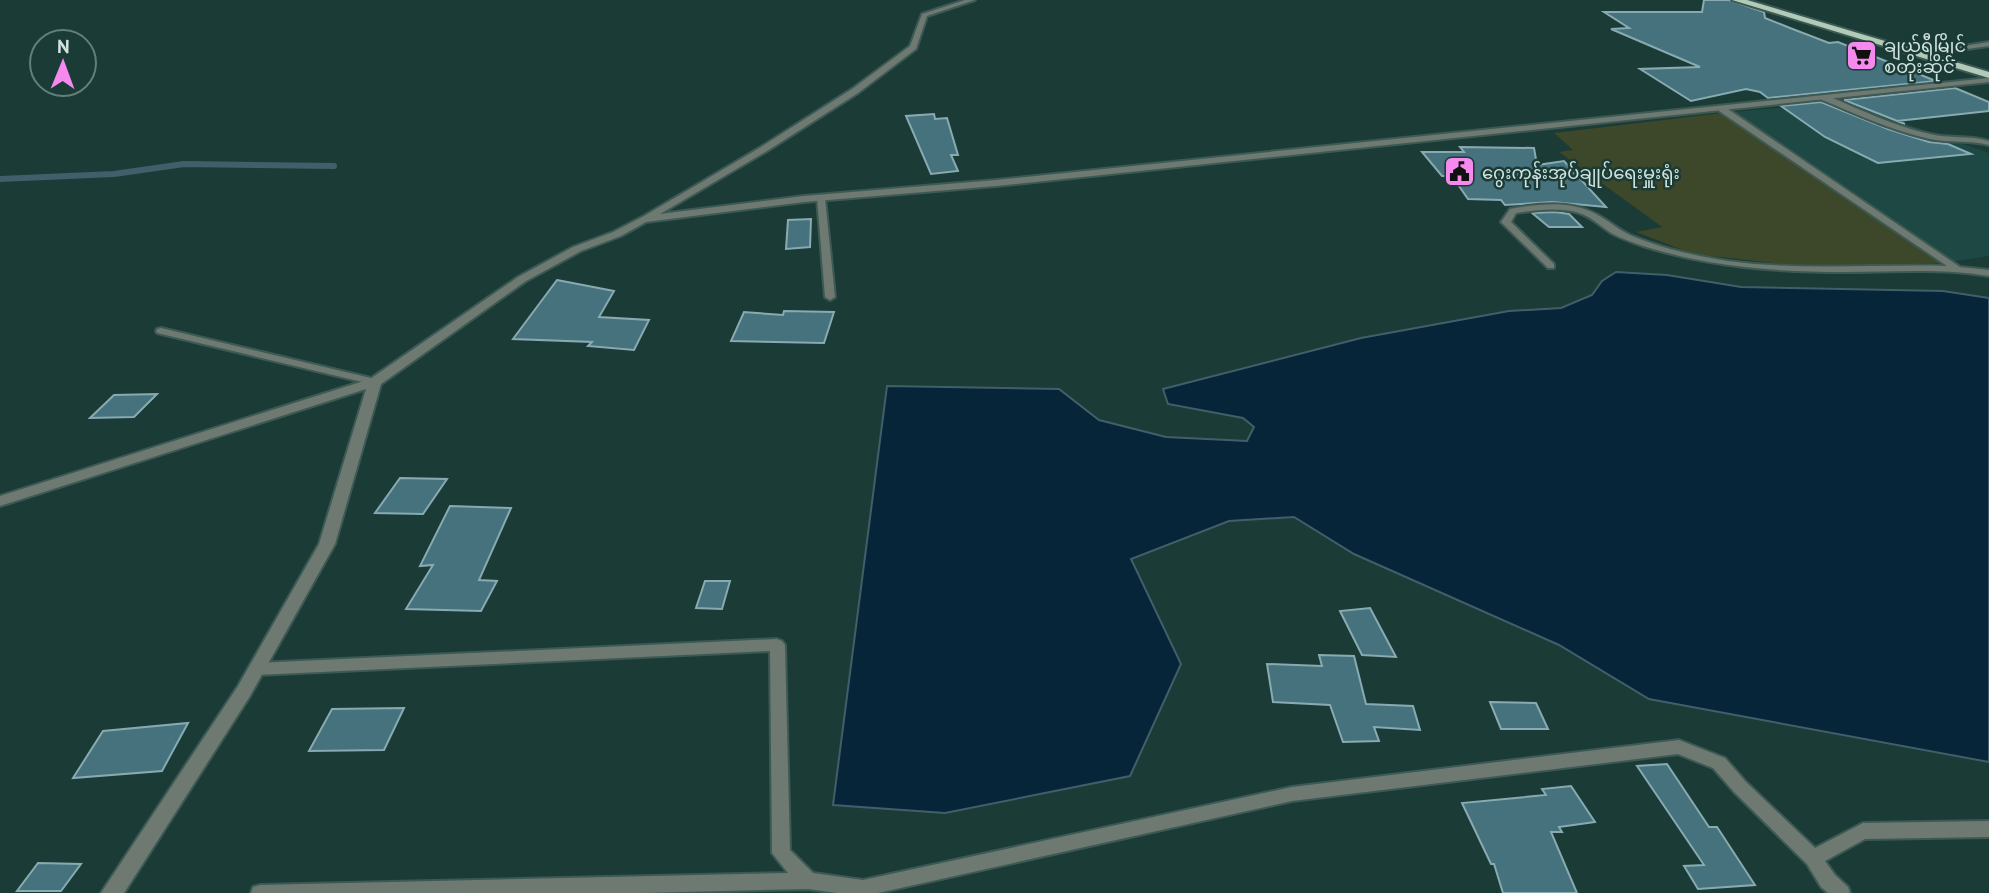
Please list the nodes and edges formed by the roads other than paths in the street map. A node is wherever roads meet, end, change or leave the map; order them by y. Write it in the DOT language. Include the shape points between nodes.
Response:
graph roads {
  1 [pos="972,0"];
  2 [pos="1737,0"];
  3 [pos="1989,44"];
  4 [pos="1916,54"];
  5 [pos="1989,78"];
  6 [pos="1825,98"];
  7 [pos="1721,109"];
  8 [pos="1989,142"];
  9 [pos="821,198"];
  10 [pos="643,219"];
  11 [pos="1551,266"];
  12 [pos="1955,267"];
  13 [pos="1989,273"];
  14 [pos="830,297"];
  15 [pos="161,331"];
  16 [pos="375,382"];
  17 [pos="0,501"];
  18 [pos="256,669"];
  19 [pos="1989,829"];
  20 [pos="1813,858"];
  21 [pos="808,881"];
  22 [pos="112,893"];
  23 [pos="260,893"];
  24 [pos="1841,893"];
  1 -- 10 [label="street" via="924,15 913,47 855,91"];
  2 -- 4 [label="highway"];
  3 -- 4 [label="lane"];
  4 -- 5 [label="highway"];
  5 -- 6 [label="street"];
  6 -- 7 [label="street"];
  6 -- 8 [label="lane" via="1941,139"];
  7 -- 9 [label="street"];
  7 -- 12 [label="lane"];
  9 -- 10 [label="street"];
  9 -- 14 [label="lane"];
  10 -- 16 [label="street" via="522,279"];
  11 -- 12 [label="lane" via="1506,222 1513,211 1544,207 1580,210 1640,240 1718,262 1821,269"];
  12 -- 13 [label="lane"];
  15 -- 16 [label="lane"];
  16 -- 17 [label="street"];
  16 -- 18 [label="street" via="327,544"];
  18 -- 21 [label="lane" via="777,645 782,853"];
  18 -- 22 [label="street"];
  19 -- 20 [label="lane" via="1863,831"];
  20 -- 21 [label="lane" via="1719,763 1679,747 1292,794 863,888"];
  20 -- 24 [label="lane"];
  21 -- 23 [label="lane"];
}
